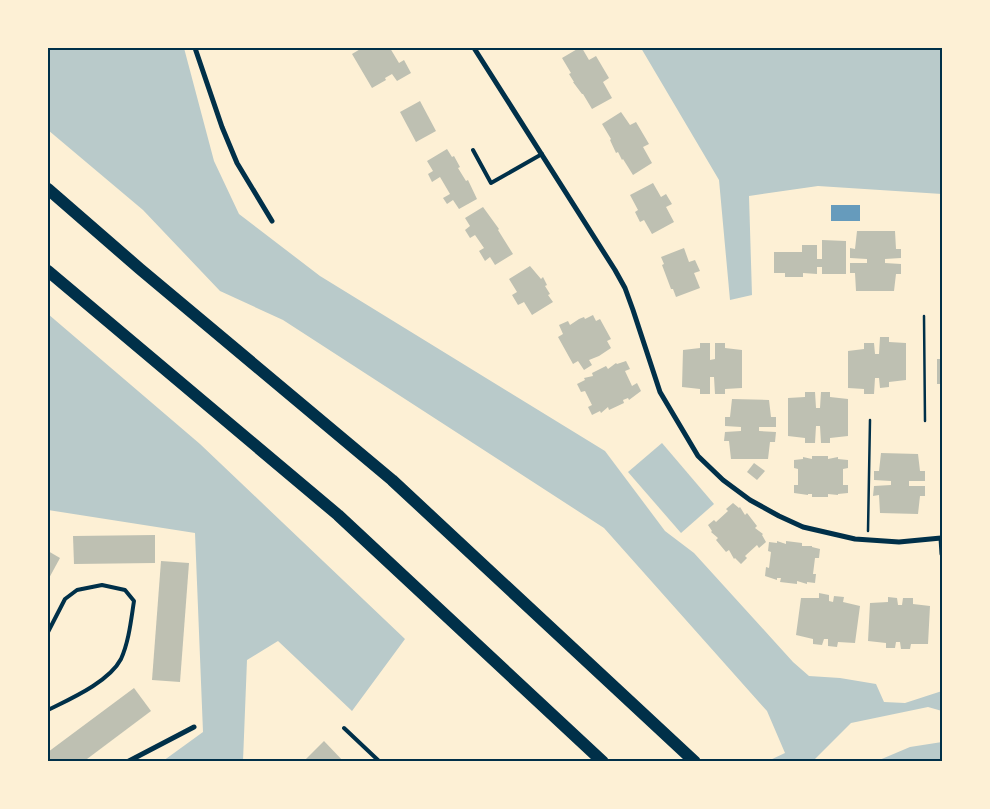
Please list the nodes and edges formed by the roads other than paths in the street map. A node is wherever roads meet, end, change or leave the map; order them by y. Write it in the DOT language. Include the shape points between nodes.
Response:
graph roads {
  1 [pos="194,48"];
  2 [pos="474,48"];
  3 [pos="472,150"];
  4 [pos="542,154"];
  5 [pos="48,189"];
  6 [pos="272,221"];
  7 [pos="48,270"];
  8 [pos="942,554"];
  9 [pos="48,632"];
  10 [pos="48,710"];
  11 [pos="194,727"];
  12 [pos="344,728"];
  13 [pos="126,762"];
  14 [pos="380,762"];
  15 [pos="603,762"];
  16 [pos="695,762"];
  1 -- 6 [label="street" via="237,163"];
  2 -- 4 [label="street"];
  3 -- 4 [label="lane" via="491,182"];
  4 -- 8 [label="street" via="625,288 660,392 698,456 750,500 803,527 855,540 899,542 941,538"];
  5 -- 16 [label="highway" via="392,480"];
  7 -- 15 [label="highway" via="338,516"];
  9 -- 10 [label="lane" via="65,599 77,590 102,585 125,590 134,602 128,636 113,670"];
  11 -- 13 [label="street"];
  12 -- 14 [label="lane"];
}
